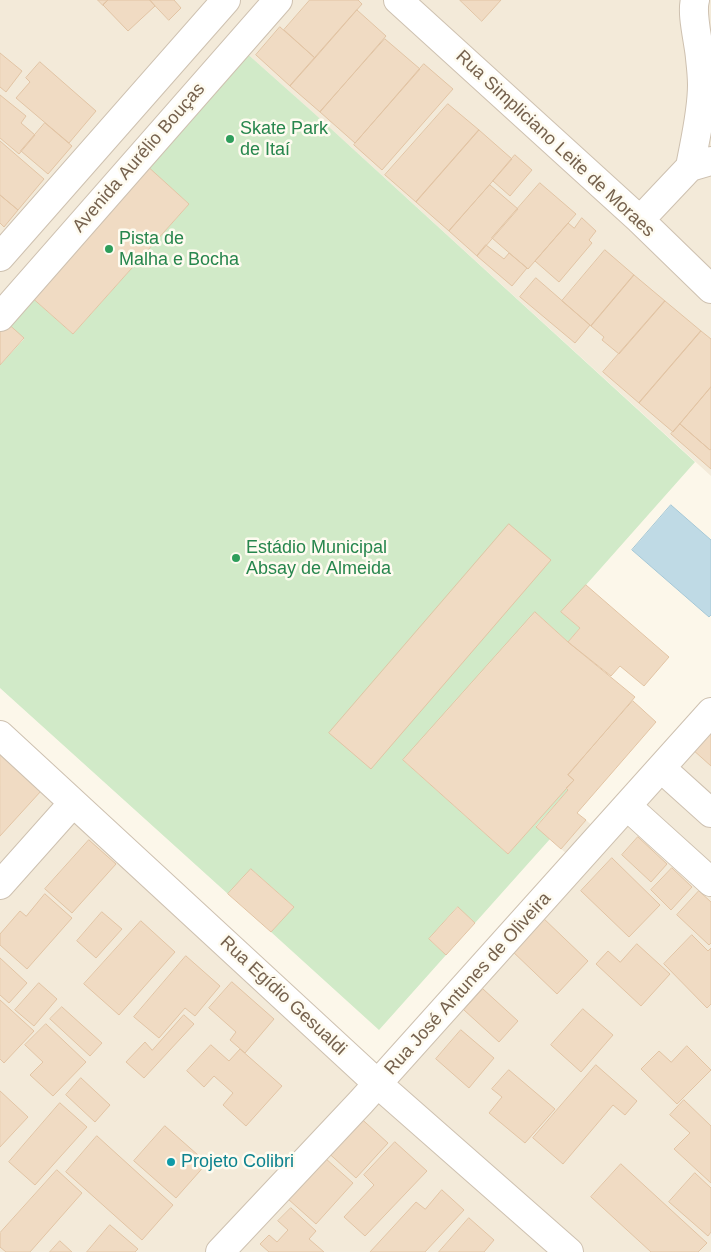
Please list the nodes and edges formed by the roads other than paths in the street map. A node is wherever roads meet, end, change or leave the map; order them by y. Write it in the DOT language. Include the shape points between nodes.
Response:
graph roads {
  1 [pos="226,0"];
  2 [pos="278,0"];
  3 [pos="398,0"];
  4 [pos="696,0"];
  5 [pos="701,164"];
  6 [pos="640,220"];
  7 [pos="0,257"];
  8 [pos="711,289"];
  9 [pos="0,317"];
  10 [pos="711,712"];
  11 [pos="0,735"];
  12 [pos="661,768"];
  13 [pos="73,803"];
  14 [pos="627,806"];
  15 [pos="711,813"];
  16 [pos="711,882"];
  17 [pos="0,885"];
  18 [pos="378,1084"];
  19 [pos="220,1252"];
  20 [pos="569,1252"];
  1 -- 7 [label="street"];
  2 -- 9 [label="street, Avenida Aurélio Bouças"];
  3 -- 6 [label="street, Rua Simpliciano Leite de Moraes"];
  4 -- 5 [label="street" via="702,87 699,115"];
  5 -- 6 [label="street"];
  6 -- 8 [label="street, Rua Simpliciano Leite de Moraes"];
  10 -- 12 [label="street, Rua José Antunes de Oliveira"];
  11 -- 13 [label="street, Rua Egídio Gesualdi"];
  12 -- 14 [label="street, Rua José Antunes de Oliveira"];
  12 -- 15 [label="street"];
  13 -- 17 [label="street"];
  13 -- 18 [label="street, Rua Egídio Gesualdi"];
  14 -- 16 [label="street"];
  14 -- 18 [label="street, Rua José Antunes de Oliveira"];
  18 -- 19 [label="street, Rua José Antunes de Oliveira"];
  18 -- 20 [label="street, Rua Egídio Gesualdi"];
}
